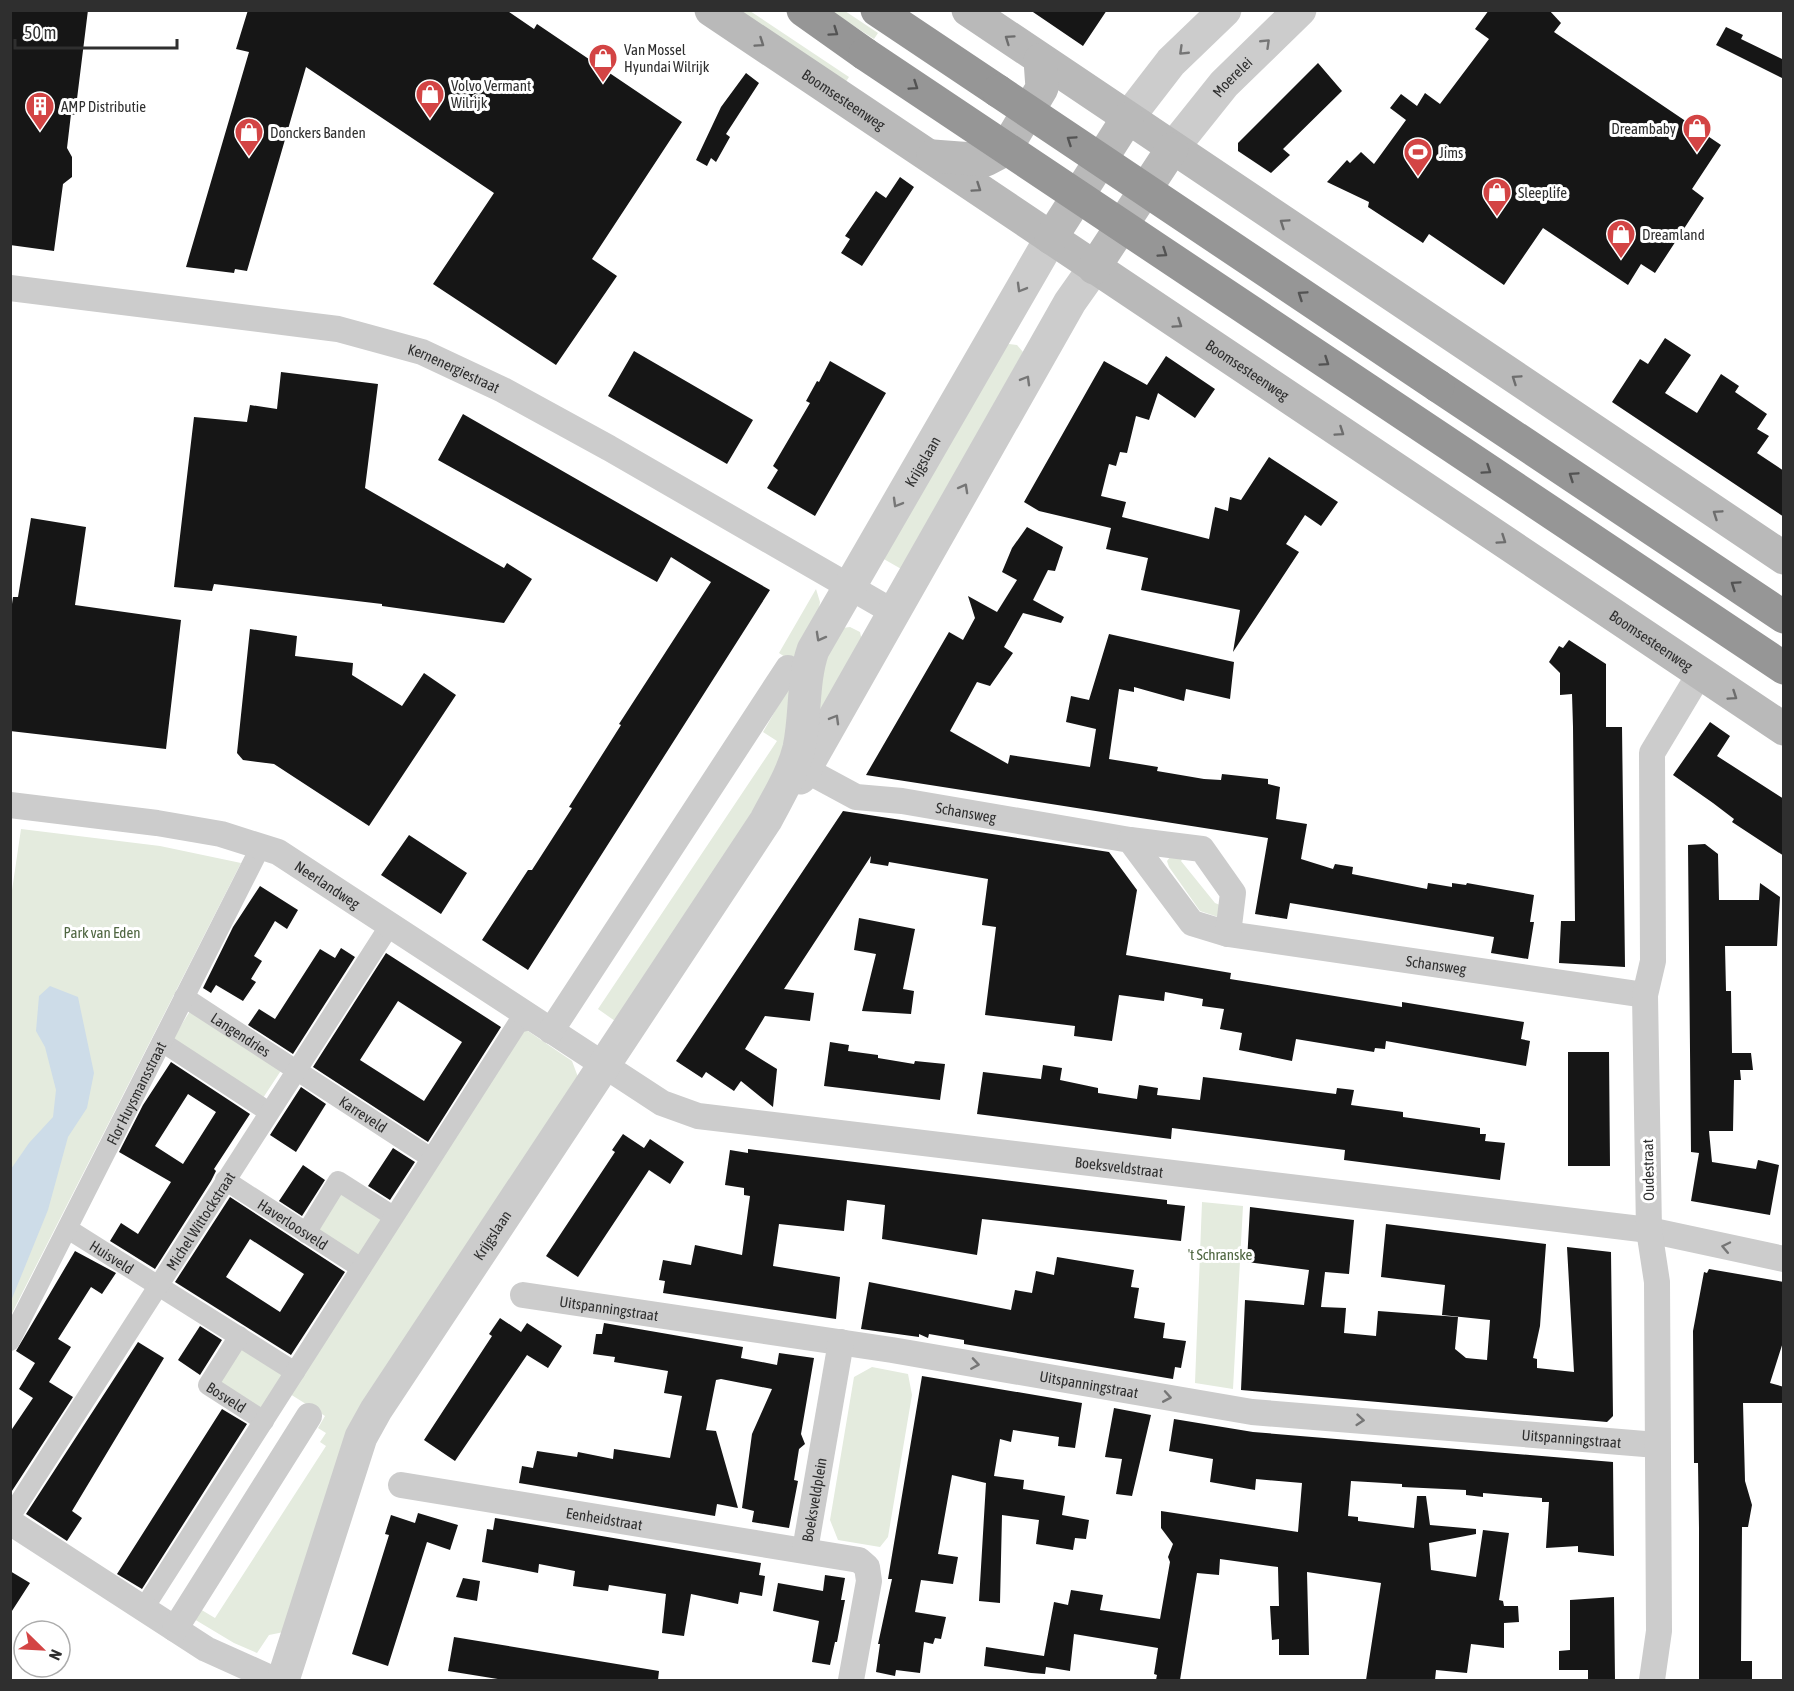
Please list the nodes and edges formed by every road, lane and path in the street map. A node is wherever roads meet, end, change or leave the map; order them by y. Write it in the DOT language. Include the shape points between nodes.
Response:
graph roads {
  1 [pos="711,10"];
  2 [pos="803,10"];
  3 [pos="968,10"];
  4 [pos="1225,10"];
  5 [pos="1300,10"];
  6 [pos="883,14"];
  7 [pos="1040,60"];
  8 [pos="1127,118"];
  9 [pos="1172,149"];
  10 [pos="928,155"];
  11 [pos="1051,238"];
  12 [pos="1094,268"];
  13 [pos="10,288"];
  14 [pos="1784,558"];
  15 [pos="849,586"];
  16 [pos="895,613"];
  17 [pos="1784,617"];
  18 [pos="788,668"];
  19 [pos="1784,669"];
  20 [pos="1700,673"];
  21 [pos="1784,729"];
  22 [pos="806,770"];
  23 [pos="10,805"];
  24 [pos="766,820"];
  25 [pos="1130,840"];
  26 [pos="261,846"];
  27 [pos="390,925"];
  28 [pos="1228,934"];
  29 [pos="1645,995"];
  30 [pos="184,997"];
  31 [pos="542,1025"];
  32 [pos="162,1042"];
  33 [pos="603,1065"];
  34 [pos="297,1070"];
  35 [pos="269,1112"];
  36 [pos="431,1158"];
  37 [pos="225,1180"];
  38 [pos="393,1216"];
  39 [pos="68,1229"];
  40 [pos="1649,1230"];
  41 [pos="306,1233"];
  42 [pos="1784,1259"];
  43 [pos="361,1268"];
  44 [pos="157,1284"];
  45 [pos="523,1295"];
  46 [pos="239,1336"];
  47 [pos="10,1341"];
  48 [pos="841,1342"];
  49 [pos="295,1372"];
  50 [pos="309,1416"];
  51 [pos="264,1421"];
  52 [pos="1657,1445"];
  53 [pos="401,1485"];
  54 [pos="10,1517"];
  55 [pos="10,1522"];
  56 [pos="806,1550"];
  57 [pos="144,1608"];
  58 [pos="175,1629"];
  59 [pos="275,1680"];
  60 [pos="283,1680"];
  61 [pos="851,1680"];
  62 [pos="1652,1680"];
  1 -- 10 [label="main road, Boomsesteenweg, one-way"];
  2 -- 19 [label="highway, one-way, bridge"];
  7 -- 3 [label="main road, one-way"];
  4 -- 8 [label="street, one-way" via="1172,62"];
  9 -- 5 [label="street, Moerelei, one-way" via="1224,84"];
  17 -- 6 [label="highway, one-way, bridge"];
  7 -- 8 [label="main road"];
  7 -- 10 [label="main road" via="1042,88 1005,150 986,160"];
  8 -- 9 [label="main road"];
  8 -- 11 [label="main road, Krijgslaan"];
  9 -- 12 [label="main road, Krijgslaan"];
  14 -- 9 [label="main road, one-way"];
  10 -- 11 [label="main road, Boomsesteenweg, one-way"];
  11 -- 12 [label="main road, Boomsesteenweg"];
  11 -- 15 [label="street, Krijgslaan, one-way"];
  16 -- 12 [label="street, Krijgslaan, one-way" via="1070,303"];
  12 -- 20 [label="main road, Boomsesteenweg, one-way"];
  13 -- 15 [label="street, Kernenergiestraat" via="338,329 422,352 600,442"];
  15 -- 16 [label="street, Kernenergiestraat"];
  15 -- 24 [label="street, Krijgslaan, one-way" via="813,650 807,668 798,748"];
  22 -- 16 [label="street, Krijgslaan, one-way"];
  18 -- 31 [label="street"];
  20 -- 21 [label="main road, Boomsesteenweg, one-way"];
  20 -- 29 [label="street, Oudestraat" via="1652,753 1653,962"];
  22 -- 24 [label="street, Krijgslaan"];
  22 -- 25 [label="street, Schansweg" via="856,797 902,801"];
  23 -- 26 [label="street, Neerlandweg" via="157,823 221,834"];
  24 -- 33 [label="street, Krijgslaan"];
  25 -- 28 [label="street, Schansweg" via="1192,923"];
  25 -- 28 [label="street, Schansweg" via="1202,849 1233,893"];
  26 -- 27 [label="street, Neerlandweg" via="278,852"];
  26 -- 30 [label="street, Flor Huysmansstraat"];
  27 -- 31 [label="street, Neerlandweg"];
  27 -- 34 [label="street, Michel Wittockstraat"];
  28 -- 29 [label="street, Schansweg"];
  29 -- 40 [label="street, Oudestraat"];
  30 -- 32 [label="street, Flor Huysmansstraat"];
  30 -- 34 [label="street, Langendries"];
  31 -- 33 [label="street, Neerlandweg"];
  31 -- 36 [label="street" via="518,1023"];
  32 -- 35 [label="street"];
  32 -- 39 [label="street, Flor Huysmansstraat"];
  33 -- 40 [label="street, Boeksveldstraat" via="662,1103 698,1116"];
  33 -- 60 [label="street, Krijgslaan" via="376,1410 362,1437"];
  34 -- 35 [label="street, Michel Wittockstraat"];
  34 -- 36 [label="street, Karreveld"];
  35 -- 37 [label="street, Michel Wittockstraat"];
  36 -- 38 [label="street"];
  37 -- 41 [label="street, Haverloosveld"];
  37 -- 44 [label="street, Michel Wittockstraat"];
  38 -- 41 [label="street" via="338,1181"];
  38 -- 43 [label="street"];
  39 -- 44 [label="street, Huisveld"];
  39 -- 47 [label="street, Flor Huysmansstraat"];
  42 -- 40 [label="street, Boeksveldstraat, one-way"];
  40 -- 52 [label="street, Oudestraat" via="1656,1282"];
  41 -- 43 [label="street, Haverloosveld"];
  43 -- 49 [label="street"];
  44 -- 46 [label="street"];
  44 -- 54 [label="street, Michel Wittockstraat"];
  45 -- 48 [label="street, Uitspanningstraat"];
  46 -- 49 [label="street"];
  46 -- 51 [label="street, Bosveld" via="208,1385"];
  48 -- 52 [label="street, Uitspanningstraat, one-way" via="1252,1412"];
  48 -- 56 [label="street, Boeksveldplein"];
  49 -- 51 [label="street"];
  50 -- 58 [label="street"];
  51 -- 57 [label="street"];
  52 -- 62 [label="street, Oudestraat" via="1659,1631"];
  53 -- 56 [label="street, Eenheidstraat"];
  55 -- 57 [label="street"];
  56 -- 61 [label="street, Boeksveldplein" via="859,1560 867,1566 869,1581"];
  57 -- 58 [label="street"];
  58 -- 59 [label="street" via="221,1657"];
}
